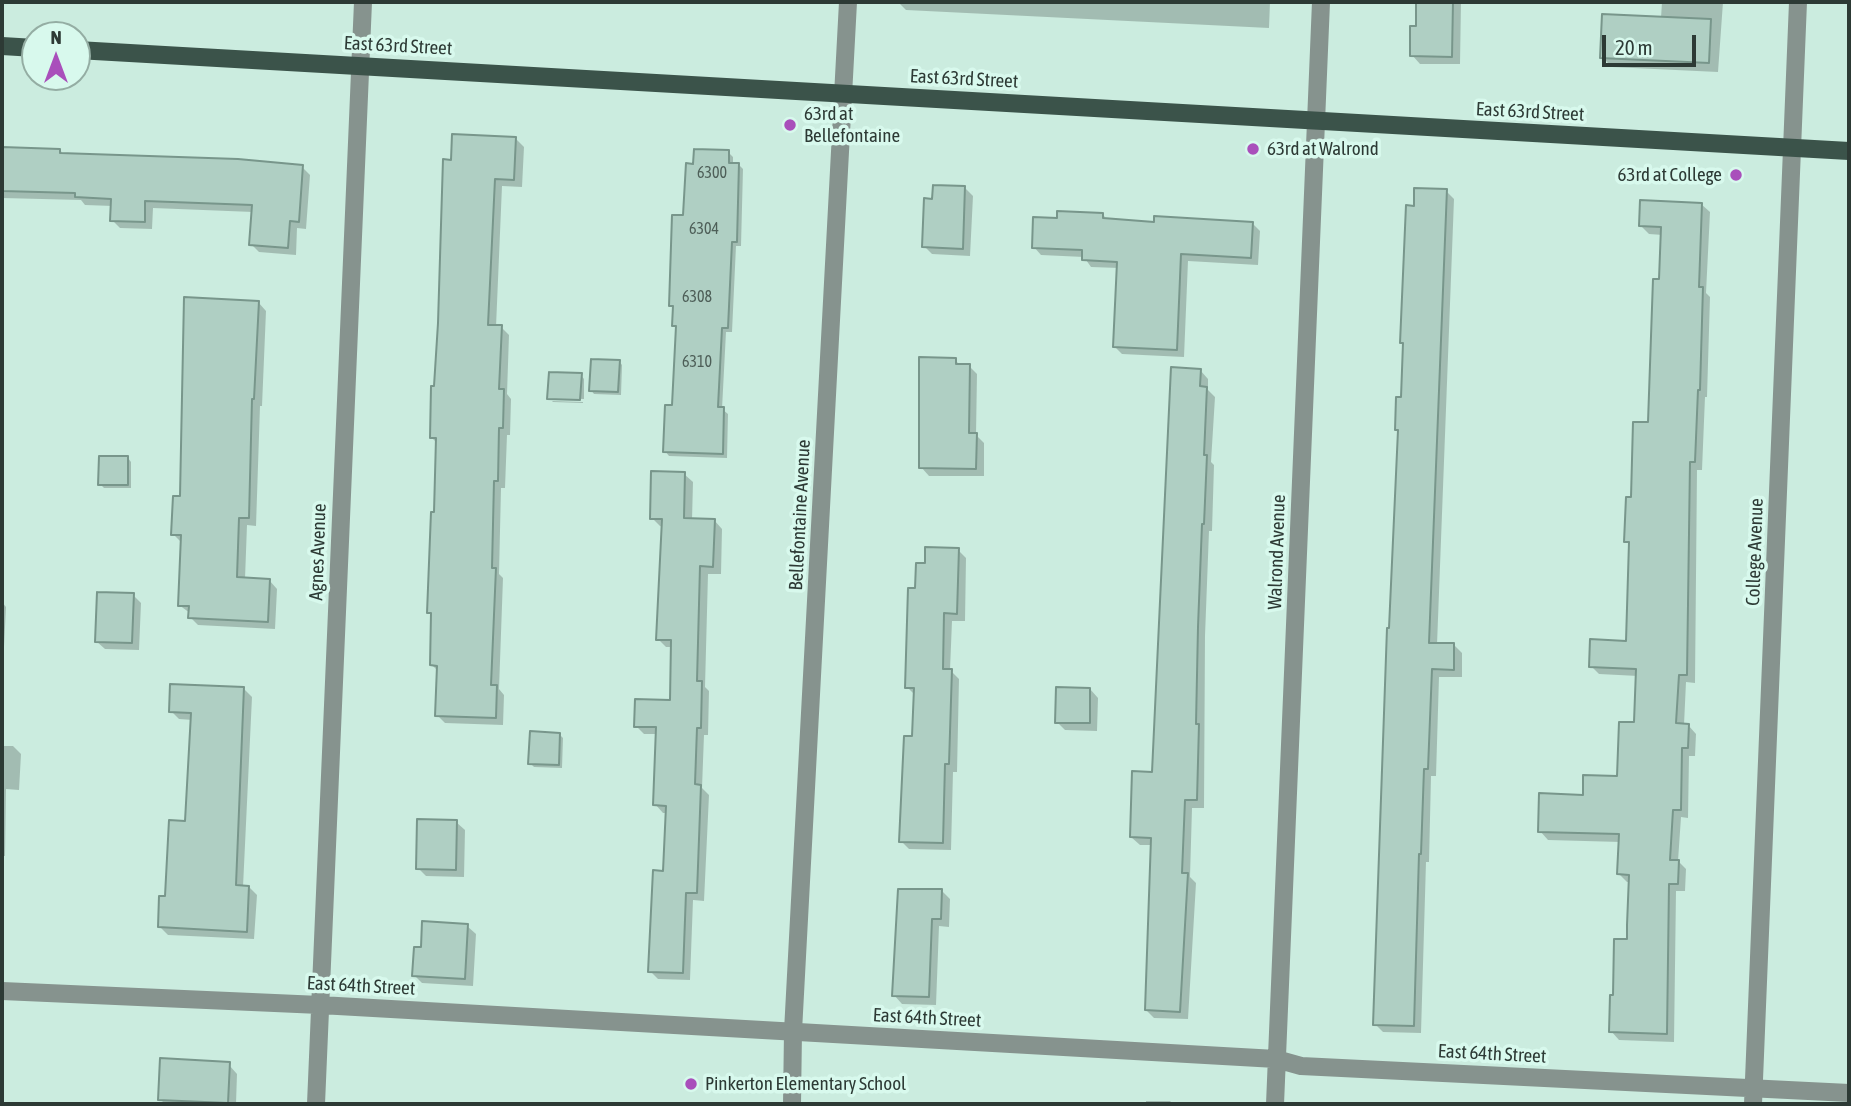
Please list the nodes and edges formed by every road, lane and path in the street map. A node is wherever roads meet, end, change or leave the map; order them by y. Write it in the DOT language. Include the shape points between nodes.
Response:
graph roads {
  1 [pos="363,2"];
  2 [pos="848,2"];
  3 [pos="1321,2"];
  4 [pos="1798,2"];
  5 [pos="2,46"];
  6 [pos="21,47"];
  7 [pos="91,51"];
  8 [pos="360,65"];
  9 [pos="845,93"];
  10 [pos="1316,121"];
  11 [pos="1793,148"];
  12 [pos="1849,151"];
  13 [pos="2,991"];
  14 [pos="320,1004"];
  15 [pos="793,1031"];
  16 [pos="1276,1059"];
  17 [pos="1849,1093"];
  18 [pos="1754,1096"];
  19 [pos="316,1104"];
  20 [pos="792,1104"];
  21 [pos="1275,1104"];
  1 -- 8 [label="street, Agnes Avenue"];
  2 -- 9 [label="street, Bellefontaine Avenue"];
  3 -- 10 [label="street, Walrond Avenue"];
  4 -- 11 [label="street, College Avenue"];
  5 -- 6 [label="main road"];
  7 -- 8 [label="main road, East 63rd Street"];
  8 -- 9 [label="main road, East 63rd Street"];
  8 -- 14 [label="street, Agnes Avenue"];
  9 -- 10 [label="main road, East 63rd Street"];
  9 -- 15 [label="street, Bellefontaine Avenue"];
  10 -- 11 [label="main road, East 63rd Street"];
  10 -- 16 [label="street, Walrond Avenue"];
  11 -- 12 [label="main road, East 63rd Street"];
  11 -- 18 [label="street, College Avenue"];
  13 -- 14 [label="street, East 64th Street"];
  14 -- 15 [label="street, East 64th Street"];
  14 -- 19 [label="street, Agnes Avenue"];
  15 -- 16 [label="street, East 64th Street"];
  15 -- 20 [label="street, Bellefontaine Avenue"];
  16 -- 18 [label="street, East 64th Street" via="1301,1066"];
  16 -- 21 [label="street, Walrond Avenue"];
  17 -- 18 [label="street, East 64th Street"];
}
